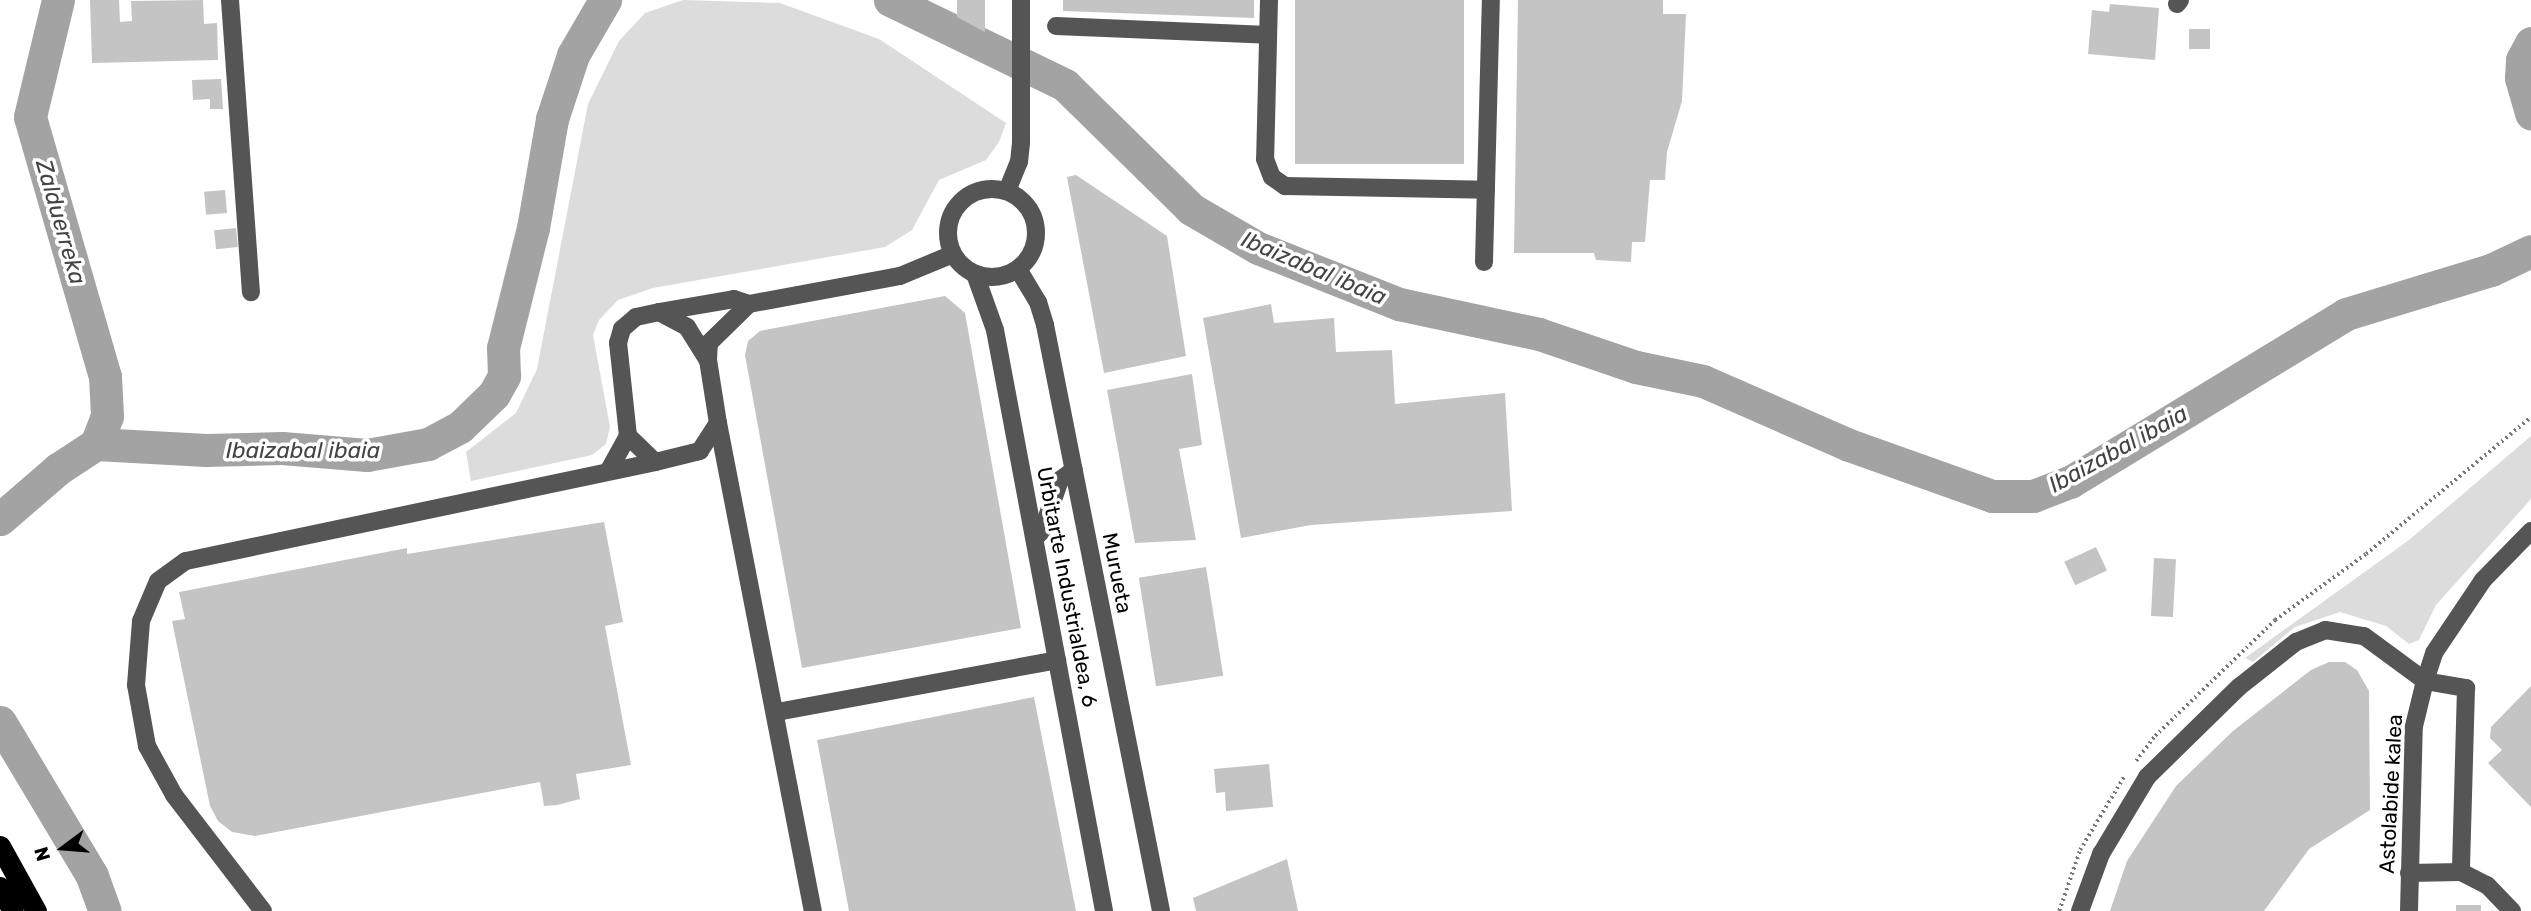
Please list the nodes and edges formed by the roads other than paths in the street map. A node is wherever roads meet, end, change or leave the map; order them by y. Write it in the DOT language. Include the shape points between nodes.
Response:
graph roads {
  1 [pos="230,0"];
  2 [pos="1021,0"];
  3 [pos="1269,0"];
  4 [pos="1491,0"];
  5 [pos="1056,26"];
  6 [pos="1268,35"];
  7 [pos="1486,190"];
  8 [pos="1007,191"];
  9 [pos="953,254"];
  10 [pos="1484,262"];
  11 [pos="1018,269"];
  12 [pos="975,274"];
  13 [pos="251,292"];
  14 [pos="749,304"];
  15 [pos="659,312"];
  16 [pos="708,360"];
  17 [pos="718,423"];
  18 [pos="628,436"];
  19 [pos="655,461"];
  20 [pos="634,465"];
  21 [pos="609,470"];
  22 [pos="1074,470"];
  23 [pos="2531,531"];
  24 [pos="1035,538"];
  25 [pos="1057,660"];
  26 [pos="2425,681"];
  27 [pos="777,712"];
  28 [pos="0,846"];
  29 [pos="2461,872"];
  30 [pos="2409,873"];
  31 [pos="0,887"];
  32 [pos="1157,891"];
  33 [pos="13,911"];
  34 [pos="36,911"];
  35 [pos="263,911"];
  36 [pos="813,911"];
  37 [pos="1104,911"];
  38 [pos="1153,911"];
  39 [pos="1161,911"];
  40 [pos="2080,911"];
  41 [pos="2409,911"];
  42 [pos="2512,911"];
  1 -- 13 [label="street"];
  2 -- 8 [label="street" via="1019,162"];
  3 -- 6 [label="street"];
  4 -- 7 [label="street"];
  5 -- 6 [label="street"];
  6 -- 7 [label="street" via="1265,159 1272,177 1285,186"];
  7 -- 10 [label="street"];
  8 -- 9 [label="street" via="981,190 958,204 948,228"];
  8 -- 11 [label="street" via="1029,208 1034,220 1034,247"];
  9 -- 12 [label="street"];
  9 -- 14 [label="street" via="914,272"];
  11 -- 12 [label="street" via="997,276"];
  11 -- 22 [label="street, Murueta" via="1038,302 1045,326"];
  12 -- 24 [label="street, Urbitarte Industrialdea, 6" via="995,330"];
  14 -- 15 [label="street" via="734,299"];
  14 -- 16 [label="street" via="709,342"];
  15 -- 16 [label="street" via="687,327"];
  15 -- 18 [label="street" via="636,317 622,329 618,343"];
  16 -- 17 [label="street"];
  17 -- 19 [label="street" via="700,451"];
  17 -- 27 [label="street"];
  18 -- 19 [label="street"];
  18 -- 20 [label="street"];
  18 -- 21 [label="street"];
  19 -- 20 [label="street"];
  20 -- 21 [label="street"];
  21 -- 35 [label="street" via="186,561 158,581 141,621 136,685 147,746 174,795"];
  22 -- 24 [label="street" via="1060,480 1042,531"];
  22 -- 32 [label="street, Murueta"];
  23 -- 26 [label="street, Astolabide kalea" via="2483,580 2434,653"];
  24 -- 25 [label="street, Urbitarte Industrialdea, 6"];
  25 -- 27 [label="street"];
  25 -- 37 [label="street, Urbitarte Industrialdea, 6"];
  26 -- 29 [label="street" via="2466,688"];
  26 -- 30 [label="street, Astolabide kalea" via="2414,726"];
  26 -- 40 [label="street" via="2364,636 2325,630 2296,642 2189,732 2147,777 2101,854"];
  27 -- 36 [label="street"];
  28 -- 34 [label="highway"];
  29 -- 30 [label="street"];
  29 -- 42 [label="street" via="2487,885"];
  30 -- 41 [label="street, Astolabide kalea"];
  31 -- 33 [label="highway"];
  32 -- 38 [label="street, Murueta"];
  32 -- 39 [label="street, Murueta"];
}
